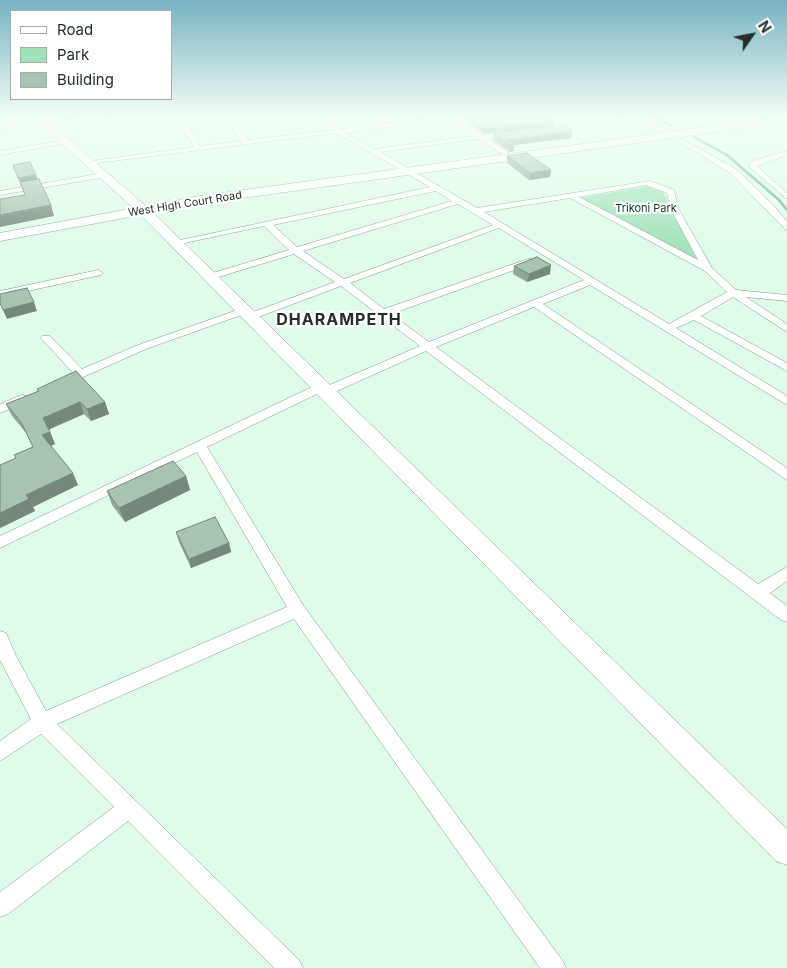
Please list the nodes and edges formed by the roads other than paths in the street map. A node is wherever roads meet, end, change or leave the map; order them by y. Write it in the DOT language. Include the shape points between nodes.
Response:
graph roads {
  1 [pos="88,162"];
  2 [pos="393,162"];
  3 [pos="455,162"];
  4 [pos="465,162"];
  5 [pos="718,162"];
  6 [pos="758,162"];
  7 [pos="407,170"];
  8 [pos="103,175"];
  9 [pos="438,188"];
  10 [pos="0,193"];
  11 [pos="572,196"];
  12 [pos="787,197"];
  13 [pos="460,201"];
  14 [pos="140,207"];
  15 [pos="477,211"];
  16 [pos="776,213"];
  17 [pos="787,214"];
  18 [pos="267,224"];
  19 [pos="500,225"];
  20 [pos="787,228"];
  21 [pos="0,232"];
  22 [pos="0,237"];
  23 [pos="175,242"];
  24 [pos="296,251"];
  25 [pos="548,255"];
  26 [pos="708,269"];
  27 [pos="98,273"];
  28 [pos="209,278"];
  29 [pos="591,281"];
  30 [pos="343,283"];
  31 [pos="733,293"];
  32 [pos="0,294"];
  33 [pos="787,298"];
  34 [pos="535,303"];
  35 [pos="383,313"];
  36 [pos="246,314"];
  37 [pos="694,316"];
  38 [pos="668,328"];
  39 [pos="787,329"];
  40 [pos="46,338"];
  41 [pos="428,346"];
  42 [pos="787,368"];
  43 [pos="80,374"];
  44 [pos="53,386"];
  45 [pos="322,390"];
  46 [pos="36,393"];
  47 [pos="787,401"];
  48 [pos="0,409"];
  49 [pos="200,446"];
  50 [pos="787,475"];
  51 [pos="0,542"];
  52 [pos="787,572"];
  53 [pos="759,592"];
  54 [pos="297,610"];
  55 [pos="787,615"];
  56 [pos="0,638"];
  57 [pos="42,722"];
  58 [pos="0,752"];
  59 [pos="129,808"];
  60 [pos="787,850"];
  61 [pos="0,906"];
  62 [pos="291,968"];
  63 [pos="554,968"];
  1 -- 8 [label="street"];
  2 -- 7 [label="street"];
  3 -- 7 [label="main road, West High Court Road"];
  4 -- 7 [label="main road, West High Court Road"];
  5 -- 16 [label="street" via="733,171"];
  6 -- 12 [label="street" via="752,166"];
  7 -- 9 [label="street"];
  7 -- 14 [label="main road, West High Court Road"];
  8 -- 10 [label="street"];
  8 -- 14 [label="street"];
  9 -- 13 [label="street"];
  9 -- 18 [label="street"];
  11 -- 15 [label="street"];
  11 -- 26 [label="street"];
  11 -- 26 [label="street" via="647,183 671,192 674,208"];
  13 -- 15 [label="street"];
  13 -- 24 [label="street"];
  14 -- 21 [label="main road, West High Court Road"];
  14 -- 22 [label="main road, West High Court Road"];
  14 -- 23 [label="street"];
  15 -- 19 [label="street"];
  16 -- 17 [label="street"];
  16 -- 20 [label="street"];
  18 -- 23 [label="street"];
  18 -- 24 [label="street"];
  19 -- 25 [label="street"];
  19 -- 30 [label="street"];
  23 -- 28 [label="street"];
  24 -- 28 [label="street"];
  24 -- 30 [label="street"];
  25 -- 29 [label="street"];
  25 -- 35 [label="street"];
  26 -- 31 [label="street"];
  27 -- 32 [label="street"];
  28 -- 36 [label="street"];
  29 -- 34 [label="street"];
  29 -- 38 [label="street"];
  30 -- 35 [label="street"];
  30 -- 36 [label="street"];
  31 -- 33 [label="street"];
  31 -- 37 [label="street"];
  31 -- 39 [label="street"];
  34 -- 41 [label="street"];
  34 -- 50 [label="street"];
  35 -- 41 [label="street"];
  36 -- 43 [label="street" via="142,347"];
  36 -- 45 [label="street"];
  37 -- 38 [label="street"];
  37 -- 42 [label="street"];
  38 -- 47 [label="street"];
  40 -- 43 [label="street"];
  41 -- 45 [label="street"];
  41 -- 53 [label="street"];
  43 -- 44 [label="street"];
  45 -- 49 [label="street"];
  45 -- 60 [label="street"];
  46 -- 48 [label="street"];
  49 -- 51 [label="street"];
  49 -- 54 [label="street"];
  52 -- 53 [label="street"];
  53 -- 55 [label="street"];
  54 -- 57 [label="street"];
  54 -- 63 [label="street"];
  56 -- 57 [label="street"];
  57 -- 58 [label="street"];
  57 -- 59 [label="street"];
  59 -- 61 [label="street"];
  59 -- 62 [label="street"];
}
